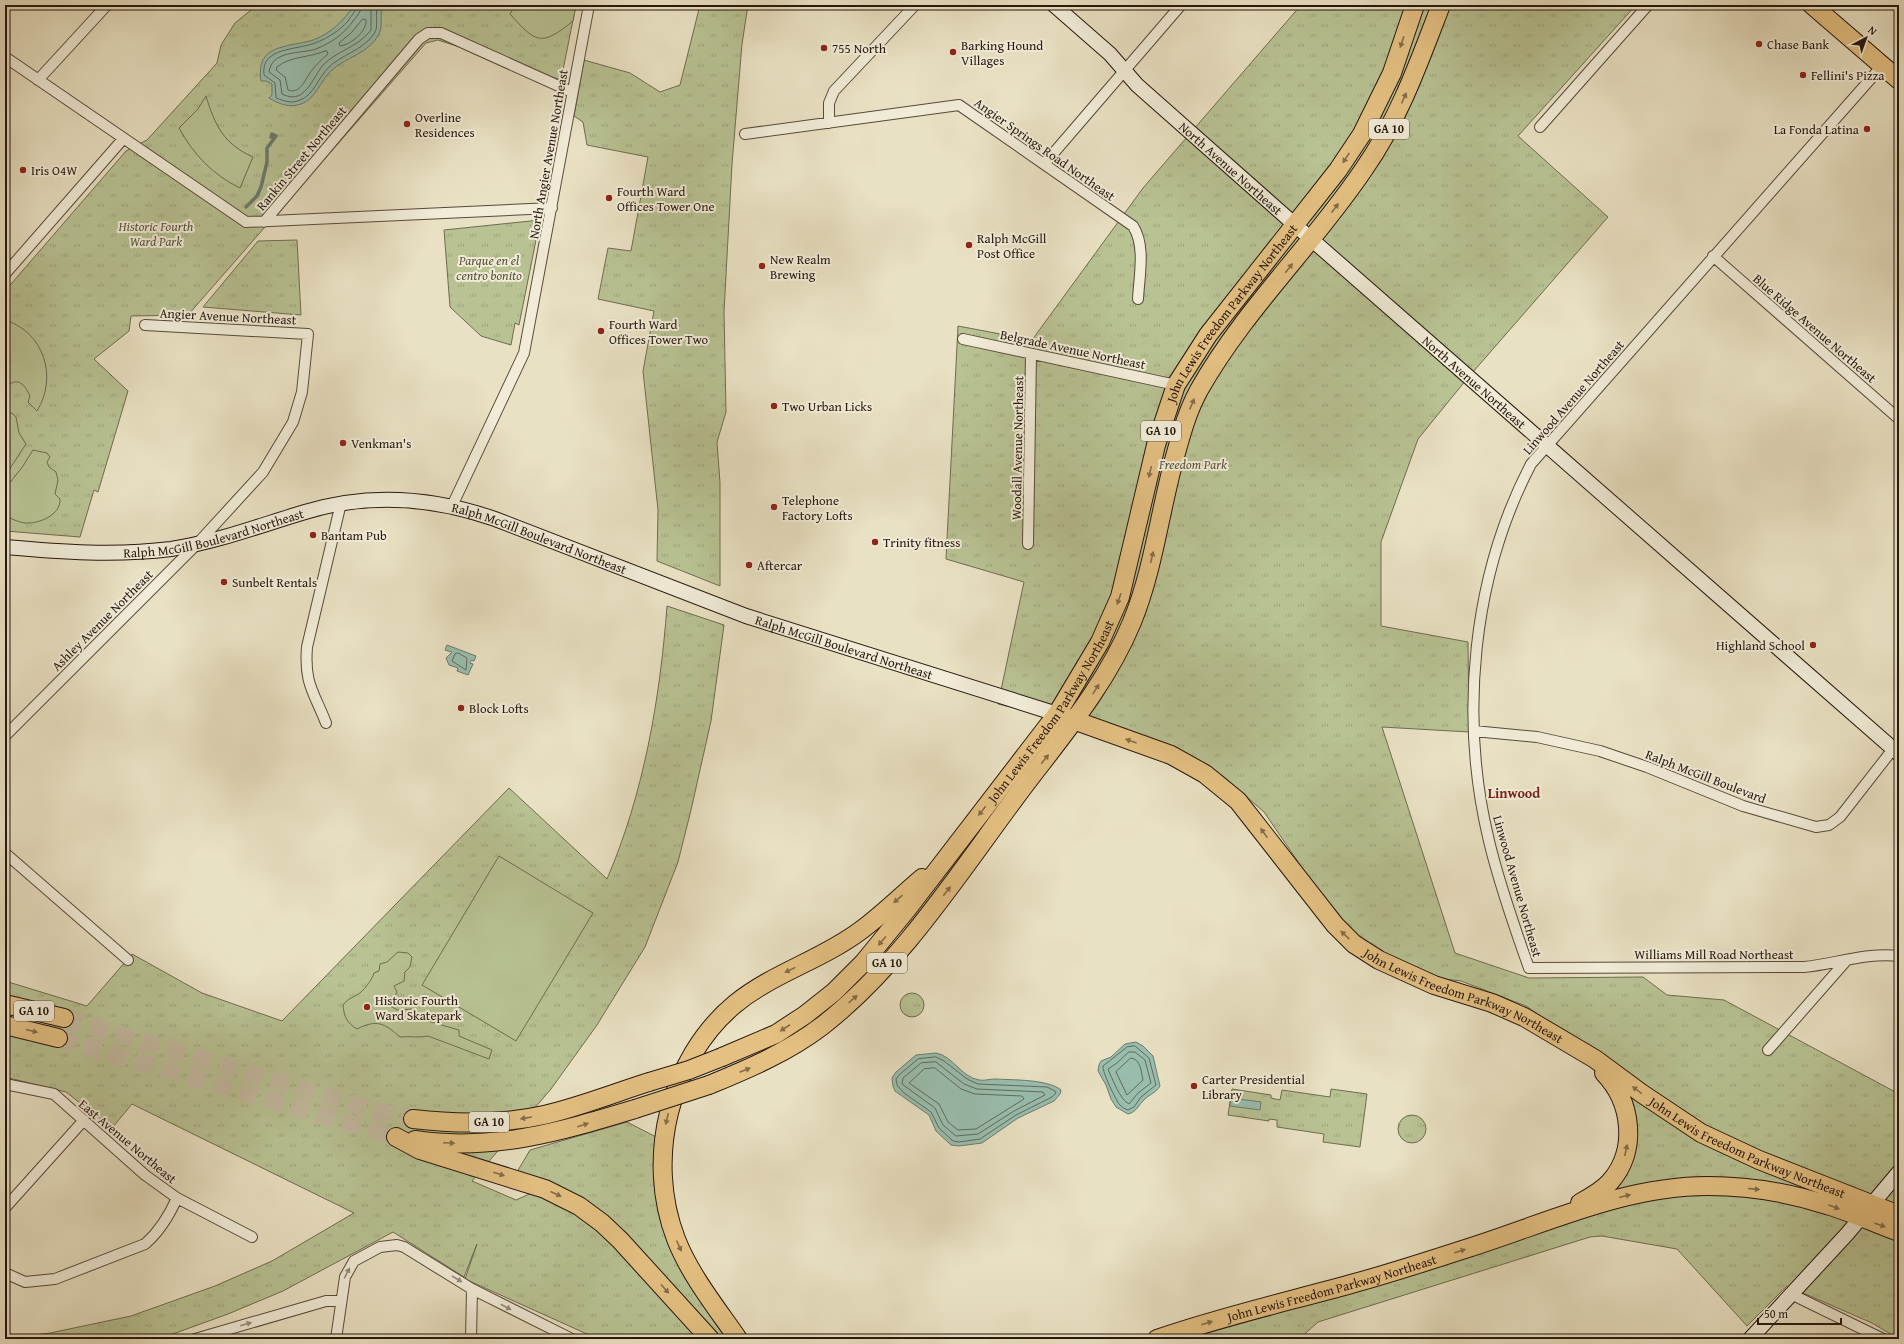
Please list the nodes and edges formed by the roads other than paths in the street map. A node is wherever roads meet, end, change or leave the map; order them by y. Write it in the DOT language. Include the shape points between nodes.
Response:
graph roads {
  1 [pos="107,5"];
  2 [pos="589,5"];
  3 [pos="915,5"];
  4 [pos="1054,5"];
  5 [pos="1181,5"];
  6 [pos="1415,5"];
  7 [pos="1441,5"];
  8 [pos="1648,5"];
  9 [pos="1812,5"];
  10 [pos="5,57"];
  11 [pos="1882,66"];
  12 [pos="1124,70"];
  13 [pos="38,80"];
  14 [pos="1899,80"];
  15 [pos="572,92"];
  16 [pos="829,122"];
  17 [pos="1540,127"];
  18 [pos="745,134"];
  19 [pos="123,139"];
  20 [pos="1045,163"];
  21 [pos="552,208"];
  22 [pos="264,222"];
  23 [pos="1294,224"];
  24 [pos="1311,239"];
  25 [pos="1713,256"];
  26 [pos="5,274"];
  27 [pos="1138,299"];
  28 [pos="145,325"];
  29 [pos="308,334"];
  30 [pos="963,339"];
  31 [pos="1031,354"];
  32 [pos="1176,385"];
  33 [pos="1899,419"];
  34 [pos="1546,446"];
  35 [pos="341,503"];
  36 [pos="452,506"];
  37 [pos="198,543"];
  38 [pos="1028,544"];
  39 [pos="5,547"];
  40 [pos="1057,714"];
  41 [pos="1074,721"];
  42 [pos="326,723"];
  43 [pos="1474,731"];
  44 [pos="5,736"];
  45 [pos="1896,751"];
  46 [pos="5,853"];
  47 [pos="948,855"];
  48 [pos="1899,956"];
  49 [pos="128,960"];
  50 [pos="1846,961"];
  51 [pos="1528,968"];
  52 [pos="5,1004"];
  53 [pos="64,1018"];
  54 [pos="5,1025"];
  55 [pos="58,1038"];
  56 [pos="1568,1042"];
  57 [pos="1768,1050"];
  58 [pos="5,1084"];
  59 [pos="413,1119"];
  60 [pos="84,1120"];
  61 [pos="1899,1172"];
  62 [pos="177,1198"];
  63 [pos="1872,1203"];
  64 [pos="5,1208"];
  65 [pos="1899,1215"];
  66 [pos="1861,1218"];
  67 [pos="1548,1220"];
  68 [pos="1899,1232"];
  69 [pos="252,1237"];
  70 [pos="5,1273"];
  71 [pos="472,1289"];
  72 [pos="1793,1295"];
  73 [pos="340,1301"];
  74 [pos="195,1339"];
  75 [pos="336,1339"];
  76 [pos="471,1339"];
  77 [pos="572,1339"];
  78 [pos="710,1339"];
  79 [pos="738,1339"];
  80 [pos="1157,1339"];
  81 [pos="1750,1339"];
  82 [pos="1884,1339"];
  1 -- 13 [label="street"];
  2 -- 15 [label="street, North Angier Avenue Northeast"];
  3 -- 16 [label="street" via="834,91 829,103"];
  4 -- 12 [label="main road, North Avenue Northeast" via="1110,54"];
  5 -- 12 [label="street"];
  6 -- 23 [label="highway, John Lewis Freedom Parkway Northeast / GA 10, one-way" via="1392,73 1371,118 1338,170"];
  24 -- 7 [label="highway, John Lewis Freedom Parkway Northeast / GA 10, one-way" via="1364,170 1384,138 1403,99"];
  8 -- 17 [label="street"];
  9 -- 11 [label="highway"];
  10 -- 13 [label="street, Rankin Street Northeast"];
  11 -- 14 [label="highway"];
  11 -- 25 [label="street, Linwood Avenue Northeast"];
  12 -- 20 [label="street"];
  12 -- 23 [label="main road, North Avenue Northeast"];
  13 -- 19 [label="street, Rankin Street Northeast"];
  15 -- 21 [label="street, North Angier Avenue Northeast"];
  15 -- 22 [label="street, Rankin Street Northeast" via="441,33 428,33 419,39"];
  16 -- 18 [label="street, Angier Springs Road Northeast"];
  16 -- 20 [label="street, Angier Springs Road Northeast" via="959,105"];
  19 -- 22 [label="street, Rankin Street Northeast" via="242,220"];
  19 -- 26 [label="street"];
  20 -- 27 [label="street, Angier Springs Road Northeast" via="1133,226 1140,247"];
  21 -- 22 [label="street"];
  21 -- 36 [label="street, North Angier Avenue Northeast" via="524,354"];
  23 -- 24 [label="main road, North Avenue Northeast"];
  23 -- 32 [label="highway, John Lewis Freedom Parkway Northeast / GA 10" via="1208,335"];
  24 -- 34 [label="main road, North Avenue Northeast"];
  41 -- 24 [label="highway, John Lewis Freedom Parkway Northeast / GA 10, one-way" via="1096,690 1121,646 1142,597 1171,468 1193,402 1235,336"];
  25 -- 33 [label="street, Blue Ridge Avenue Northeast"];
  25 -- 34 [label="street, Linwood Avenue Northeast"];
  28 -- 29 [label="street, Angier Avenue Northeast"];
  29 -- 37 [label="street, Ashley Avenue Northeast" via="300,399 293,422 263,472"];
  30 -- 31 [label="street, Belgrade Avenue Northeast"];
  31 -- 32 [label="street, Belgrade Avenue Northeast"];
  31 -- 38 [label="street, Woodall Avenue Northeast"];
  32 -- 40 [label="highway, John Lewis Freedom Parkway Northeast / GA 10, one-way" via="1156,445 1120,597 1100,642"];
  34 -- 43 [label="street, Linwood Avenue Northeast" via="1531,464 1519,488 1492,565 1477,648"];
  34 -- 45 [label="main road, North Avenue Northeast"];
  35 -- 36 [label="main road, Ralph McGill Boulevard Northeast" via="404,499"];
  35 -- 37 [label="main road, Ralph McGill Boulevard Northeast" via="307,511 224,538"];
  35 -- 42 [label="street" via="307,647 305,668 310,688"];
  36 -- 40 [label="main road, Ralph McGill Boulevard Northeast" via="495,519 746,616"];
  37 -- 39 [label="main road, Ralph McGill Boulevard Northeast" via="172,549 117,554 64,553"];
  37 -- 44 [label="street, Ashley Avenue Northeast"];
  40 -- 41 [label="highway"];
  40 -- 47 [label="highway, John Lewis Freedom Parkway Northeast / GA 10, one-way"];
  56 -- 41 [label="highway, John Lewis Freedom Parkway Northeast, one-way" via="1524,1017 1492,1003 1434,985 1379,960 1354,944 1335,925 1238,801 1205,774 1170,755"];
  41 -- 78 [label="highway, John Lewis Freedom Parkway Northeast / GA 10, one-way, bridge" via="940,901 869,984 821,1027 787,1048 751,1068 708,1084 546,1135 491,1143 451,1143 396,1137 420,1150 519,1180 562,1196 579,1206 602,1223 632,1252"];
  43 -- 45 [label="street, Ralph McGill Boulevard" via="1538,737 1600,752 1647,767 1743,806 1816,827 1829,825 1840,818"];
  43 -- 51 [label="street, Linwood Avenue Northeast" via="1479,786 1489,841"];
  46 -- 49 [label="street"];
  47 -- 59 [label="highway, John Lewis Freedom Parkway Northeast / GA 10, one-way, bridge" via="882,940 834,992 776,1034 689,1070 564,1109 515,1120 475,1123"];
  47 -- 79 [label="highway, one-way" via="860,932 768,982 734,1005 698,1046 679,1084 667,1119 662,1149 667,1209 676,1239 690,1268"];
  48 -- 50 [label="street, Williams Mill Road Northeast" via="1862,957"];
  50 -- 51 [label="street, Williams Mill Road Northeast" via="1804,967"];
  50 -- 57 [label="street"];
  52 -- 53 [label="highway, GA 10"];
  54 -- 55 [label="highway, GA 10, one-way"];
  63 -- 56 [label="highway, John Lewis Freedom Parkway Northeast, one-way" via="1759,1160 1701,1133"];
  67 -- 56 [label="highway, one-way" via="1604,1188 1620,1167 1628,1142 1627,1113 1619,1093 1604,1072"];
  58 -- 60 [label="street, East Avenue Northeast" via="54,1094"];
  60 -- 62 [label="street, East Avenue Northeast" via="145,1175"];
  60 -- 64 [label="street"];
  61 -- 63 [label="main road"];
  62 -- 69 [label="street, East Avenue Northeast"];
  62 -- 70 [label="street" via="166,1221 145,1244 55,1279 25,1282"];
  63 -- 65 [label="highway, John Lewis Freedom Parkway Northeast"];
  63 -- 66 [label="main road"];
  67 -- 66 [label="highway, John Lewis Freedom Parkway Northeast, one-way" via="1638,1193 1705,1186 1765,1190 1792,1195"];
  66 -- 68 [label="highway, John Lewis Freedom Parkway Northeast, one-way"];
  66 -- 72 [label="main road"];
  80 -- 67 [label="highway, John Lewis Freedom Parkway Northeast, one-way" via="1234,1315 1353,1284 1464,1250"];
  73 -- 71 [label="street, one-way" via="344,1276 354,1261 380,1247 397,1245"];
  71 -- 76 [label="street"];
  71 -- 77 [label="street, one-way"];
  72 -- 81 [label="main road"];
  72 -- 82 [label="street"];
  74 -- 73 [label="street, one-way" via="326,1301"];
  73 -- 75 [label="street"];
}
